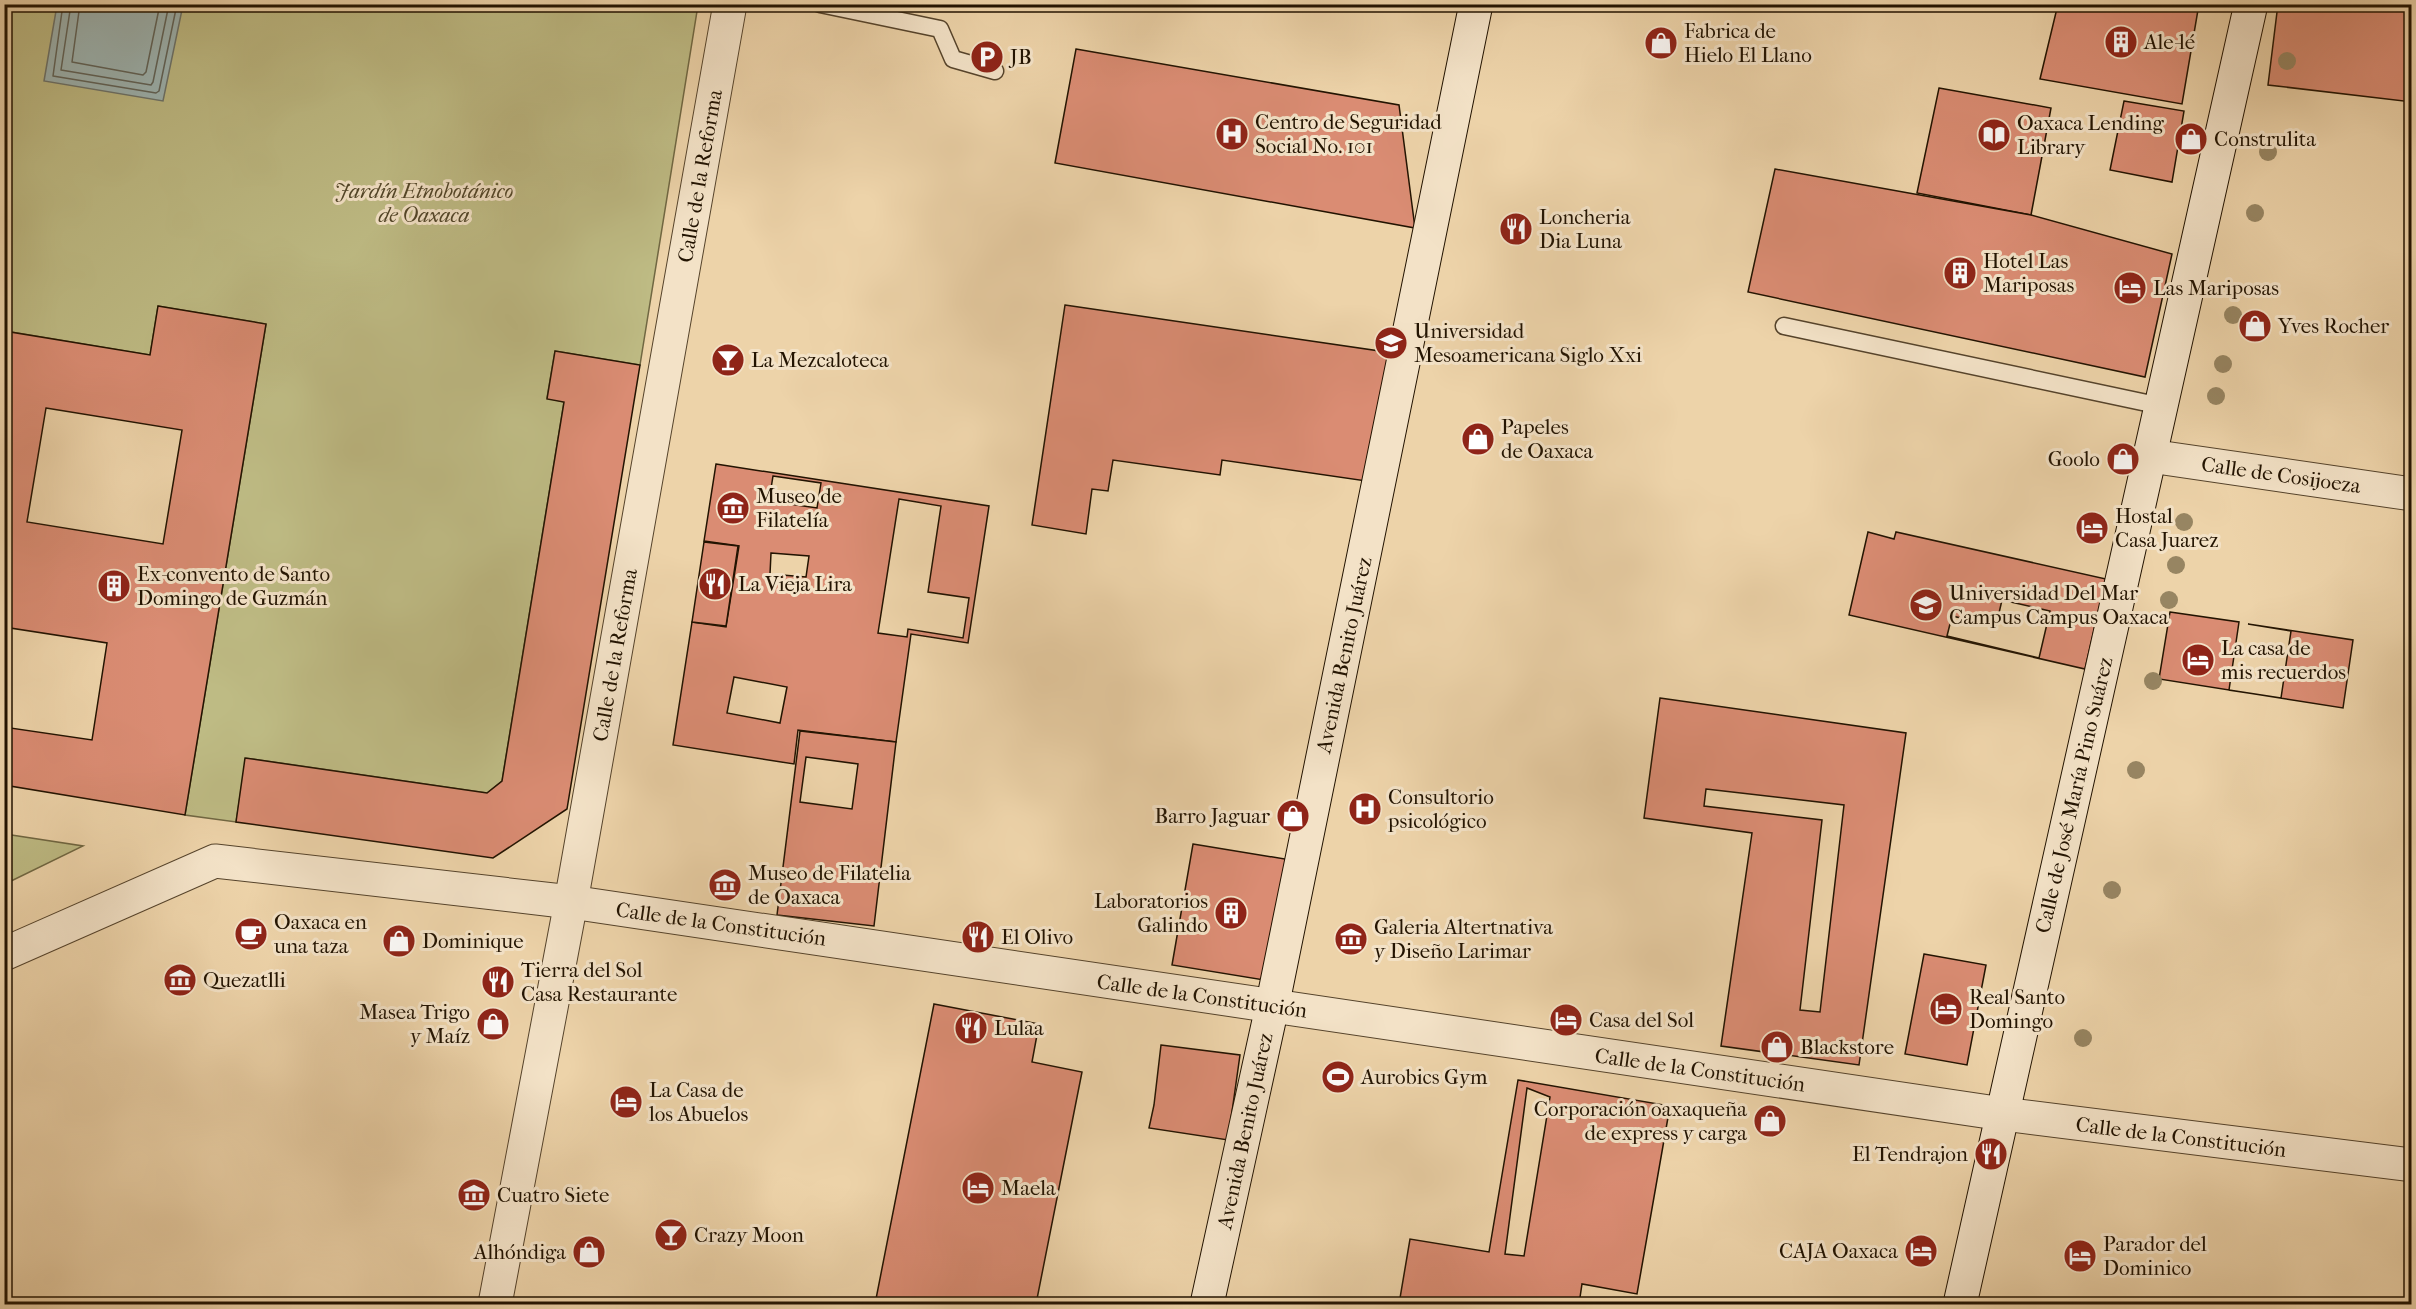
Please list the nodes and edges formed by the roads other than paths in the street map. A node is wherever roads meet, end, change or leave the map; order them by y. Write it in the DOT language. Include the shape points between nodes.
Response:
graph roads {
  1 [pos="730,4"];
  2 [pos="819,4"];
  3 [pos="1476,4"];
  4 [pos="2251,4"];
  5 [pos="995,71"];
  6 [pos="1784,326"];
  7 [pos="2161,406"];
  8 [pos="2150,456"];
  9 [pos="2412,494"];
  10 [pos="570,902"];
  11 [pos="6,952"];
  12 [pos="1272,1007"];
  13 [pos="2002,1114"];
  14 [pos="2412,1165"];
  15 [pos="495,1305"];
  16 [pos="1207,1305"];
  17 [pos="1960,1305"];
  1 -- 10 [label="street, Calle de la Reforma"];
  2 -- 5 [label="lane" via="940,29 953,59"];
  3 -- 12 [label="street, Avenida Benito Juárez"];
  4 -- 7 [label="street, Calle de José María Pino Suárez"];
  6 -- 7 [label="lane"];
  7 -- 8 [label="street, Calle de José María Pino Suárez"];
  8 -- 9 [label="street, Calle de Cosijoeza"];
  8 -- 13 [label="street, Calle de José María Pino Suárez"];
  10 -- 11 [label="street, Calle de la Constitución" via="215,861"];
  10 -- 12 [label="street, Calle de la Constitución"];
  10 -- 15 [label="street, Calle de la Reforma"];
  12 -- 13 [label="street, Calle de la Constitución"];
  12 -- 16 [label="street, Avenida Benito Juárez"];
  13 -- 14 [label="street, Calle de la Constitución"];
  13 -- 17 [label="street, Calle de José María Pino Suárez"];
}
